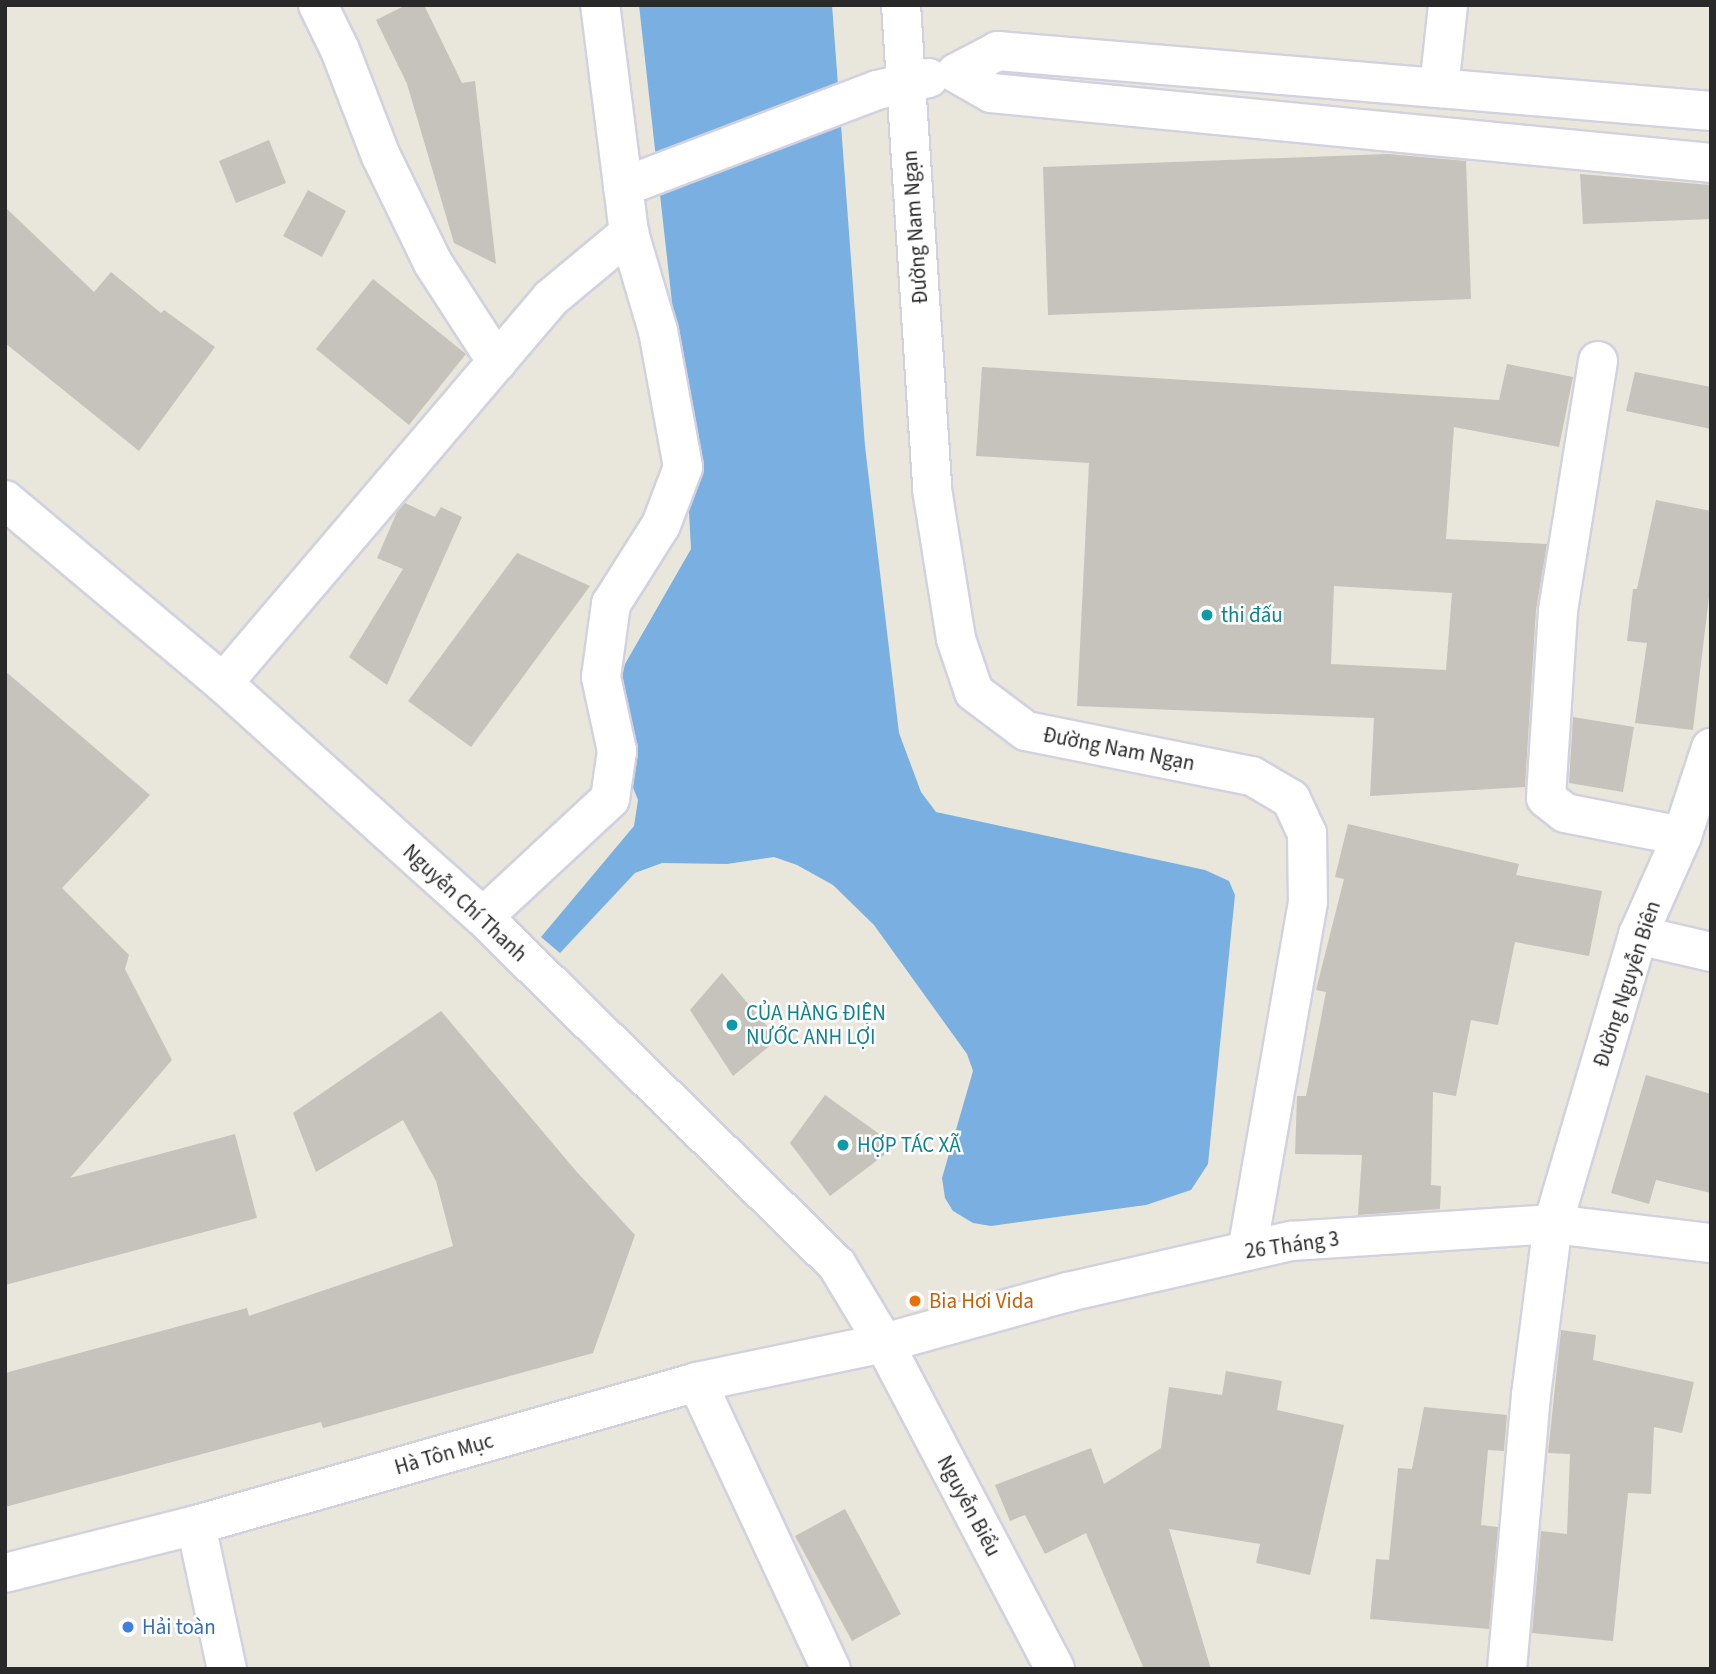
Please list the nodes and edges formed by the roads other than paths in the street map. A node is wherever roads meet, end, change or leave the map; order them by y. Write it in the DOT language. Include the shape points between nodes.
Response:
graph roads {
  1 [pos="318,5"];
  2 [pos="600,5"];
  3 [pos="901,5"];
  4 [pos="1448,5"];
  5 [pos="956,73"];
  6 [pos="891,86"];
  7 [pos="1440,88"];
  8 [pos="1711,111"];
  9 [pos="1711,163"];
  10 [pos="639,181"];
  11 [pos="629,233"];
  12 [pos="1598,360"];
  13 [pos="497,362"];
  14 [pos="5,500"];
  15 [pos="223,683"];
  16 [pos="1711,748"];
  17 [pos="1682,836"];
  18 [pos="483,917"];
  19 [pos="1638,935"];
  20 [pos="1711,952"];
  21 [pos="1553,1224"];
  22 [pos="1711,1242"];
  23 [pos="1247,1251"];
  24 [pos="884,1343"];
  25 [pos="697,1382"];
  26 [pos="196,1525"];
  27 [pos="5,1573"];
  28 [pos="227,1669"];
  29 [pos="831,1669"];
  30 [pos="1055,1669"];
  31 [pos="1507,1669"];
  1 -- 13 [label="street" via="381,156 433,263"];
  2 -- 10 [label="street"];
  3 -- 6 [label="street, Đường Nam Ngạn"];
  4 -- 7 [label="street"];
  5 -- 6 [label="street"];
  5 -- 7 [label="street" via="998,51"];
  5 -- 9 [label="street" via="991,93"];
  6 -- 10 [label="street"];
  6 -- 23 [label="street, Đường Nam Ngạn" via="932,489 956,639 974,692 1026,731 1251,776 1291,799 1307,833 1308,902"];
  7 -- 8 [label="street"];
  10 -- 11 [label="street"];
  11 -- 13 [label="street" via="551,298"];
  11 -- 18 [label="street" via="658,331 683,467 661,525 611,604 601,677 617,751 610,800"];
  12 -- 17 [label="street" via="1558,611 1546,798 1565,813"];
  13 -- 15 [label="street"];
  14 -- 15 [label="street, Nguyễn Chí Thanh"];
  15 -- 18 [label="street, Nguyễn Chí Thanh"];
  16 -- 17 [label="street, Đường Nguyễn Biên"];
  17 -- 19 [label="street, Đường Nguyễn Biên"];
  18 -- 24 [label="street, Nguyễn Chí Thanh" via="837,1265"];
  19 -- 20 [label="street"];
  19 -- 21 [label="street, Đường Nguyễn Biên"];
  21 -- 22 [label="street, 26 Tháng 3"];
  21 -- 23 [label="street, 26 Tháng 3" via="1291,1241"];
  21 -- 31 [label="street, Đường Nguyễn Biên" via="1531,1395"];
  23 -- 24 [label="street, 26 Tháng 3" via="1068,1292"];
  24 -- 25 [label="street, Hà Tôn Mục"];
  24 -- 30 [label="street, Nguyễn Biểu"];
  25 -- 26 [label="street, Hà Tôn Mục"];
  25 -- 29 [label="street"];
  26 -- 27 [label="street, Hà Tôn Mục"];
  26 -- 28 [label="street"];
}
